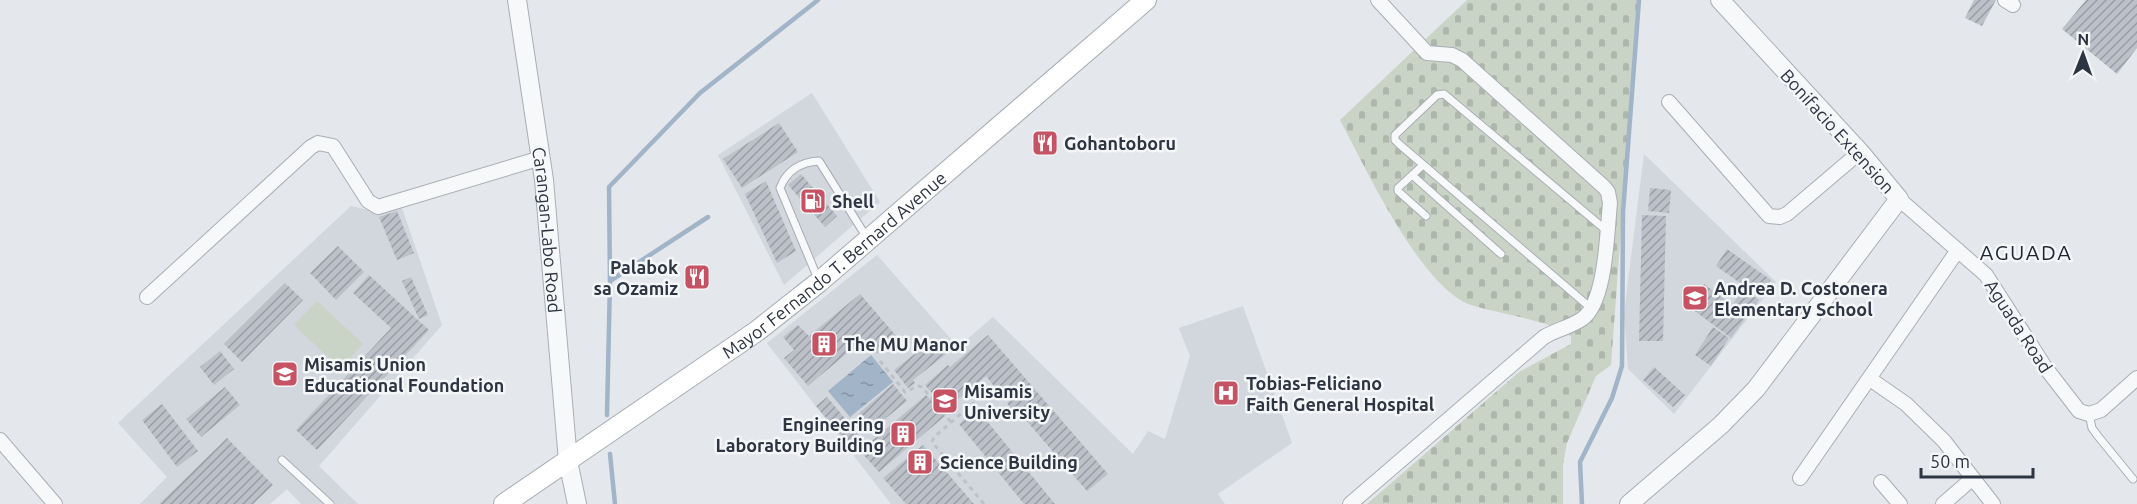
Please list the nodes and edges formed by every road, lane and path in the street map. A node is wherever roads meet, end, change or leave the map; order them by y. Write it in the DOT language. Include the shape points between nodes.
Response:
graph roads {
  1 [pos="517,0"];
  2 [pos="1146,0"];
  3 [pos="1378,0"];
  4 [pos="1720,0"];
  5 [pos="1669,102"];
  6 [pos="1860,152"];
  7 [pos="541,158"];
  8 [pos="1423,165"];
  9 [pos="1412,176"];
  10 [pos="1899,199"];
  11 [pos="1426,216"];
  12 [pos="1607,231"];
  13 [pos="868,240"];
  14 [pos="1958,250"];
  15 [pos="1501,254"];
  16 [pos="819,282"];
  17 [pos="147,297"];
  18 [pos="1592,309"];
  19 [pos="880,361"];
  20 [pos="2137,378"];
  21 [pos="1870,379"];
  22 [pos="984,394"];
  23 [pos="2089,414"];
  24 [pos="951,422"];
  25 [pos="0,440"];
  26 [pos="282,460"];
  27 [pos="568,461"];
  28 [pos="1800,478"];
  29 [pos="1973,478"];
  30 [pos="2133,479"];
  31 [pos="1881,482"];
  32 [pos="56,504"];
  33 [pos="330,504"];
  34 [pos="504,504"];
  35 [pos="577,504"];
  36 [pos="984,504"];
  37 [pos="1350,504"];
  38 [pos="1629,504"];
  39 [pos="1900,504"];
  40 [pos="1943,504"];
  41 [pos="1993,504"];
  1 -- 7 [label="street, Carangan-Labo Road"];
  2 -- 13 [label="main road, Mayor Fernando T. Bernard Avenue"];
  3 -- 12 [label="street" via="1423,50 1462,60 1608,192"];
  4 -- 6 [label="street, Bonifacio Extension"];
  5 -- 6 [label="street" via="1774,218 1787,214"];
  6 -- 10 [label="street, Bonifacio Extension"];
  7 -- 17 [label="street" via="378,207 368,201 333,146 318,143"];
  7 -- 27 [label="street, Carangan-Labo Road"];
  8 -- 9 [label="lane"];
  8 -- 12 [label="lane" via="1394,137 1437,95 1444,94"];
  8 -- 18 [label="lane"];
  9 -- 11 [label="lane" via="1398,191"];
  9 -- 15 [label="lane"];
  10 -- 14 [label="street, Aguada Road"];
  10 -- 38 [label="street, Bonifacio Extension" via="1744,403"];
  12 -- 18 [label="street" via="1599,294"];
  13 -- 16 [label="main road, Mayor Fernando T. Bernard Avenue"];
  13 -- 16 [label="lane" via="819,161 786,175 780,188"];
  14 -- 21 [label="street"];
  14 -- 23 [label="street, Aguada Road" via="1986,275 2065,394 2079,411"];
  16 -- 27 [label="main road, Mayor Fernando T. Bernard Avenue" via="749,337"];
  18 -- 37 [label="street" via="1582,319 1544,337"];
  19 -- 24 [label="path" via="905,392 922,387"];
  20 -- 23 [label="street" via="2101,410"];
  21 -- 28 [label="street"];
  21 -- 29 [label="street" via="1926,422"];
  22 -- 24 [label="path"];
  23 -- 30 [label="lane" via="2092,428"];
  24 -- 36 [label="path" via="932,442"];
  25 -- 32 [label="street"];
  26 -- 33 [label="lane"];
  27 -- 34 [label="main road, Mayor Fernando T. Bernard Avenue"];
  27 -- 35 [label="street, Carangan-Labo Road"];
  29 -- 40 [label="street"];
  29 -- 41 [label="street"];
  31 -- 39 [label="street"];
}
